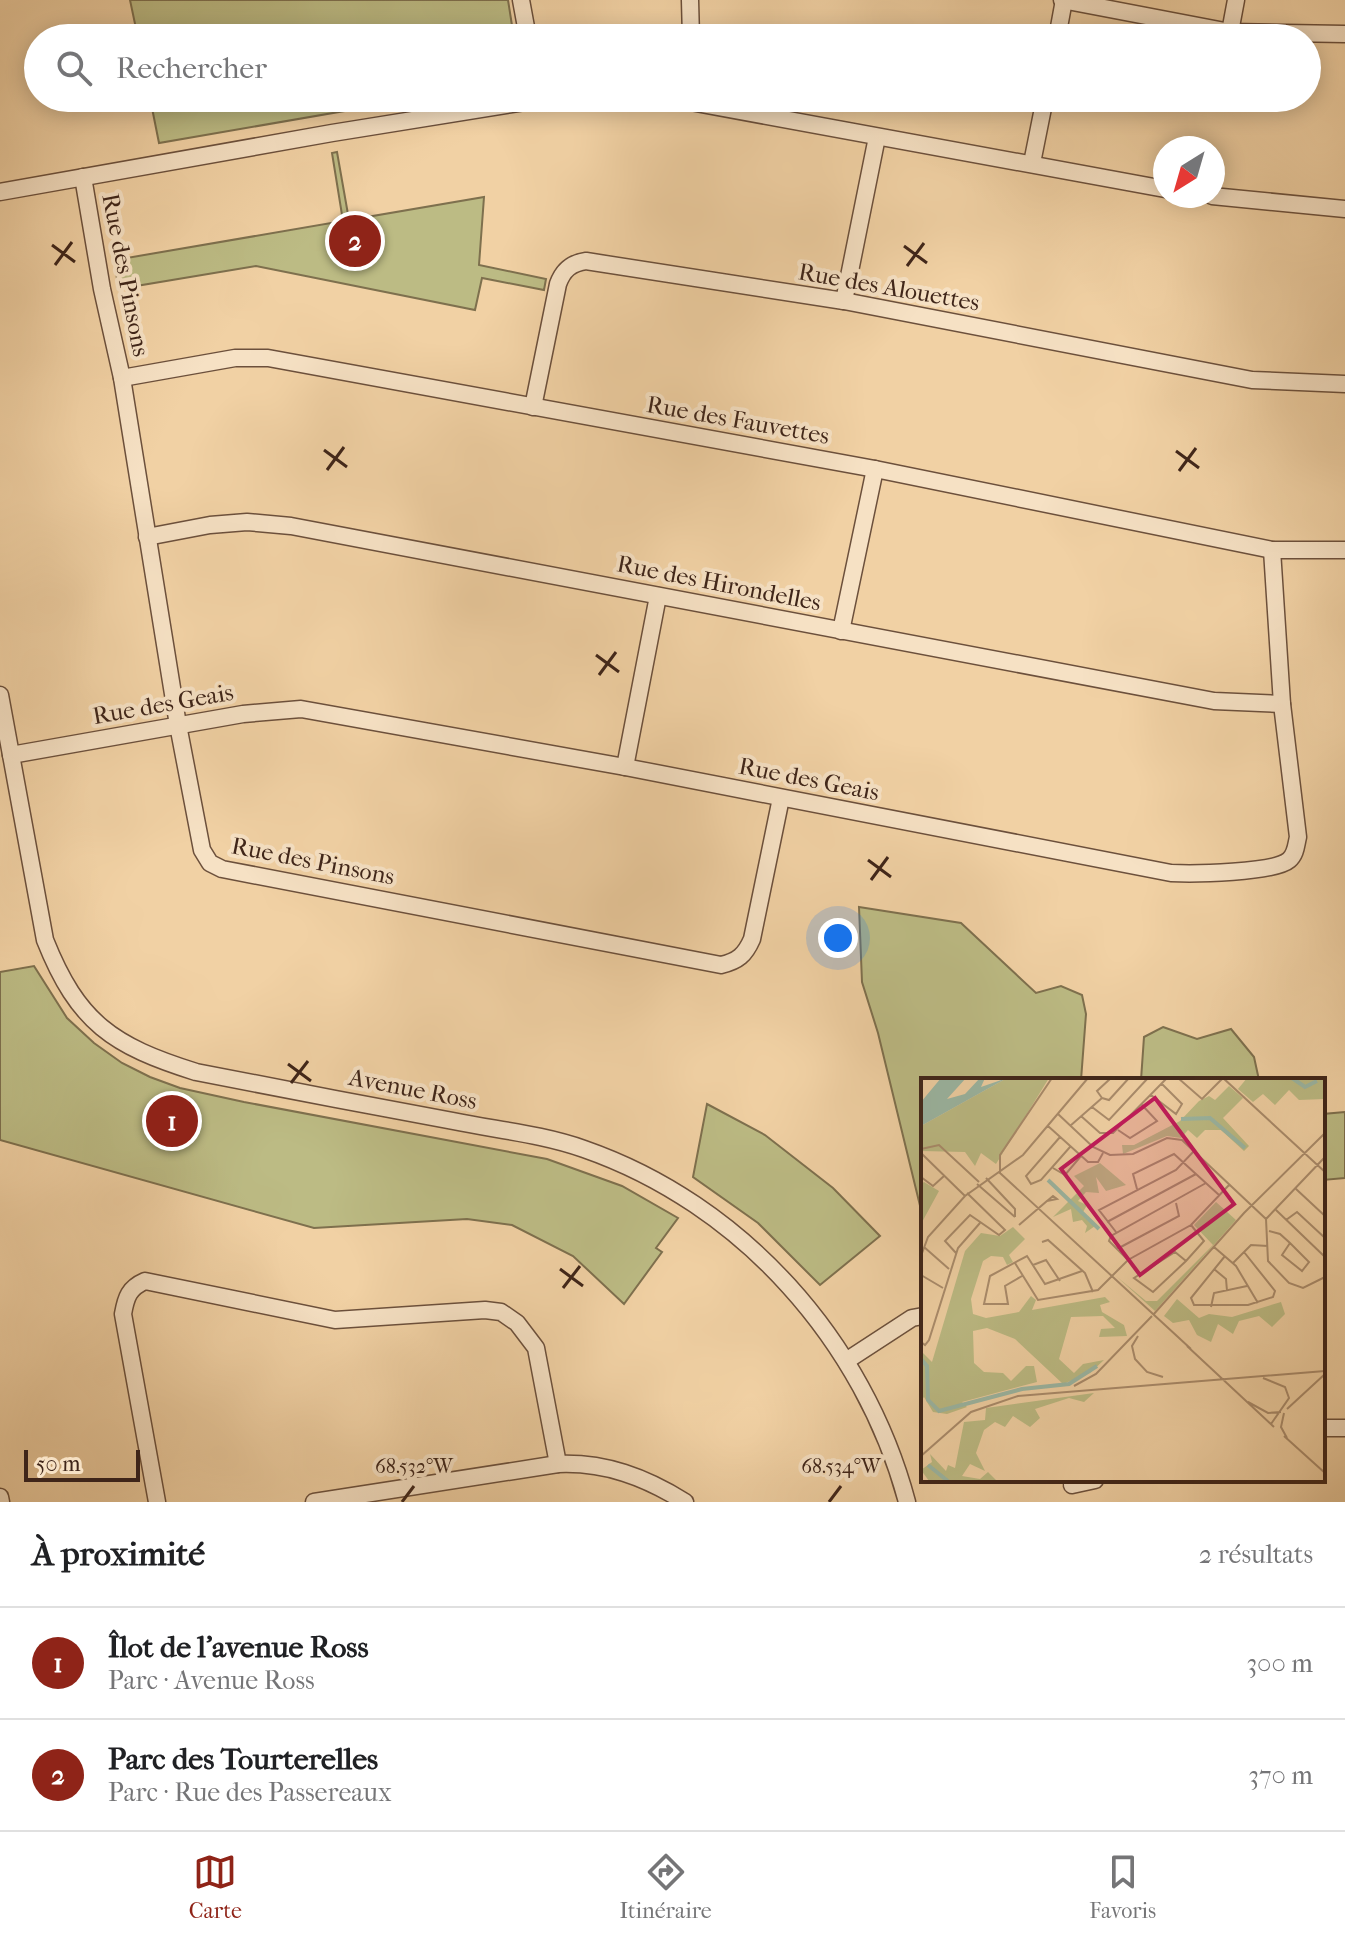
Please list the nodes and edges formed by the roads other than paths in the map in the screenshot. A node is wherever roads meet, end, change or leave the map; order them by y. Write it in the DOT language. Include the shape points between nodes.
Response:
graph roads {
  1 [pos="521,0"];
  2 [pos="690,0"];
  3 [pos="1063,0"];
  4 [pos="1236,0"];
  5 [pos="525,24"];
  6 [pos="691,24"];
  7 [pos="1059,24"];
  8 [pos="1188,24"];
  9 [pos="1232,24"];
  10 [pos="1321,34"];
  11 [pos="1345,34"];
  12 [pos="457,112"];
  13 [pos="747,112"];
  14 [pos="1042,112"];
  15 [pos="877,137"];
  16 [pos="1032,163"];
  17 [pos="83,177"];
  18 [pos="1153,187"];
  19 [pos="0,192"];
  20 [pos="1225,197"];
  21 [pos="1345,209"];
  22 [pos="844,301"];
  23 [pos="122,378"];
  24 [pos="1345,384"];
  25 [pos="533,407"];
  26 [pos="875,469"];
  27 [pos="147,537"];
  28 [pos="1272,550"];
  29 [pos="1345,550"];
  30 [pos="658,596"];
  31 [pos="841,631"];
  32 [pos="0,695"];
  33 [pos="1282,704"];
  34 [pos="178,725"];
  35 [pos="11,755"];
  36 [pos="625,767"];
  37 [pos="781,798"];
  38 [pos="921,1316"];
  39 [pos="846,1361"];
  40 [pos="558,1464"];
  41 [pos="365,1498"];
  42 [pos="157,1502"];
  43 [pos="314,1502"];
  44 [pos="685,1502"];
  45 [pos="907,1502"];
  1 -- 5 [label="street"];
  2 -- 6 [label="street"];
  3 -- 7 [label="street"];
  3 -- 8 [label="street"];
  4 -- 9 [label="street"];
  10 -- 11 [label="street"];
  12 -- 17 [label="street"];
  13 -- 15 [label="street"];
  14 -- 16 [label="street"];
  15 -- 16 [label="street"];
  15 -- 22 [label="street"];
  16 -- 18 [label="street"];
  17 -- 19 [label="street"];
  17 -- 23 [label="street, Rue des Pinsons"];
  20 -- 21 [label="street"];
  22 -- 24 [label="street, Rue des Alouettes" via="1252,380"];
  22 -- 25 [label="street, Rue des Alouettes" via="575,263 558,284"];
  23 -- 25 [label="street, Rue des Fauvettes" via="235,358 268,358"];
  23 -- 27 [label="street, Rue des Pinsons"];
  25 -- 26 [label="street, Rue des Fauvettes"];
  26 -- 28 [label="street, Rue des Fauvettes"];
  26 -- 31 [label="street"];
  27 -- 30 [label="street, Rue des Hirondelles" via="247,522 291,526"];
  27 -- 34 [label="street, Rue des Pinsons"];
  28 -- 29 [label="street, Rue des Fauvettes"];
  28 -- 33 [label="street, Rue des Geais"];
  30 -- 31 [label="street, Rue des Hirondelles"];
  30 -- 36 [label="street"];
  31 -- 33 [label="street, Rue des Hirondelles" via="1214,701"];
  32 -- 35 [label="street, Avenue Ross"];
  33 -- 37 [label="street, Rue des Geais" via="1298,837 1294,854 1274,866 1171,873"];
  34 -- 35 [label="street, Rue des Geais"];
  34 -- 36 [label="street, Rue des Geais" via="301,709"];
  34 -- 37 [label="street, Rue des Pinsons" via="202,850 222,869 721,965 735,962 752,939"];
  35 -- 39 [label="street, Avenue Ross" via="45,940 59,977 103,1029 160,1061 196,1072 558,1142 654,1179 760,1255 814,1313"];
  36 -- 37 [label="street, Rue des Geais"];
  38 -- 39 [label="street"];
  39 -- 45 [label="street, Avenue Ross" via="877,1417"];
  40 -- 41 [label="street"];
  40 -- 42 [label="street" via="536,1348 501,1312 335,1320 145,1281 126,1296 123,1314"];
  40 -- 44 [label="street" via="624,1471"];
  41 -- 43 [label="street"];
}
